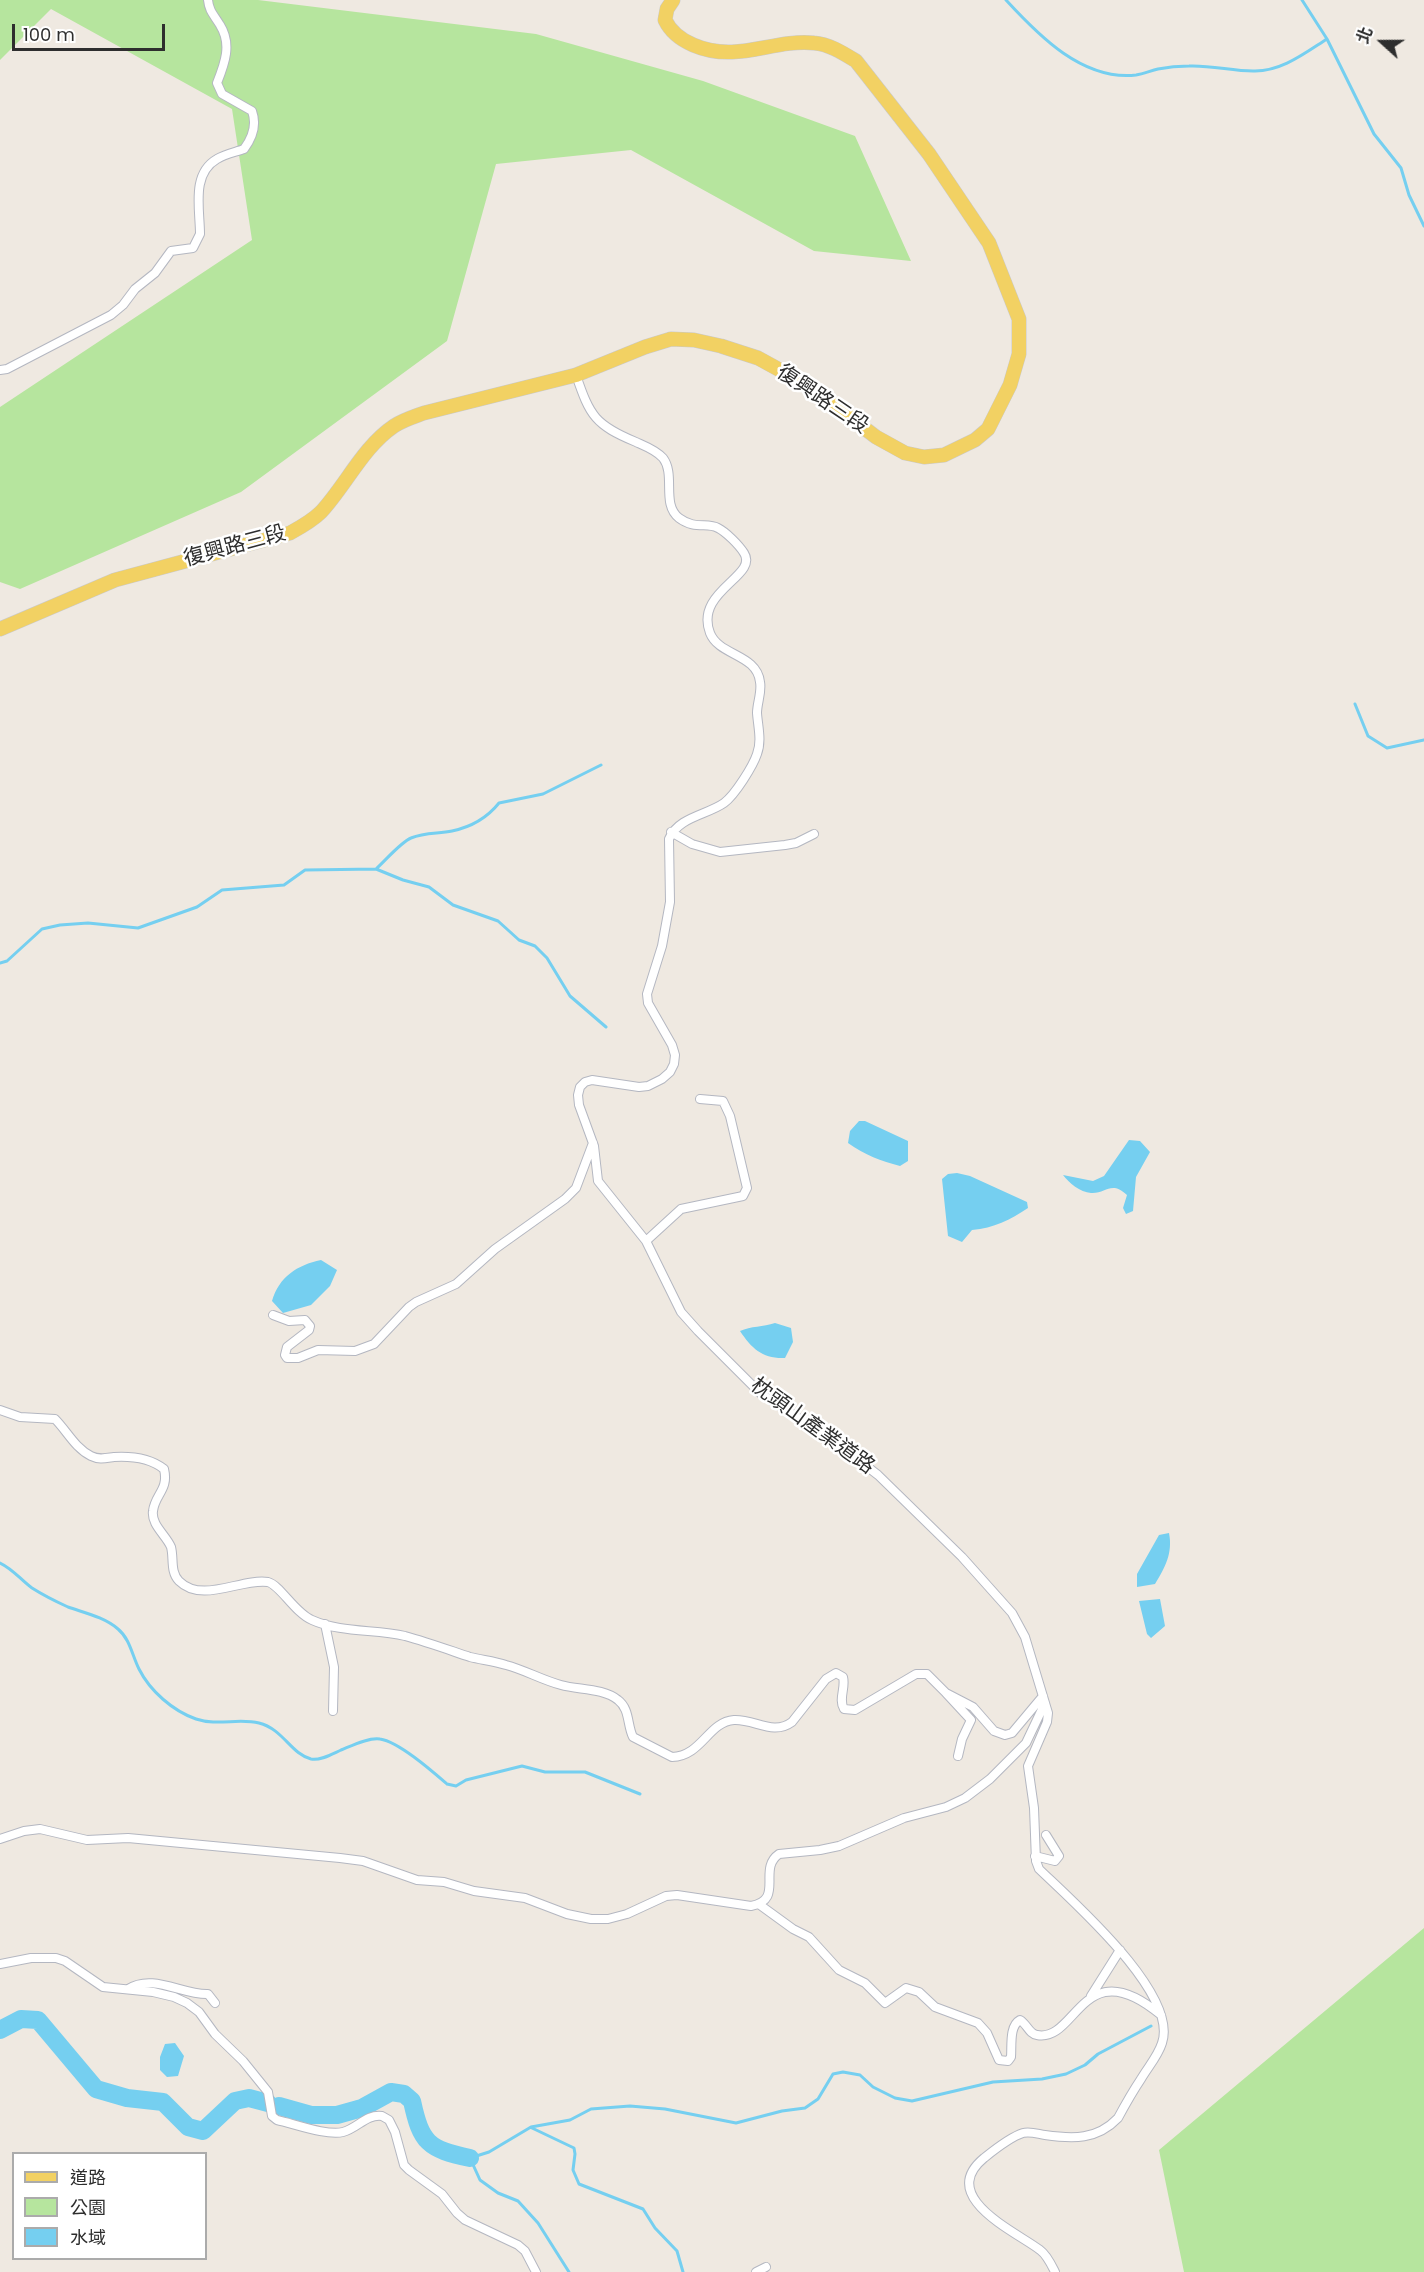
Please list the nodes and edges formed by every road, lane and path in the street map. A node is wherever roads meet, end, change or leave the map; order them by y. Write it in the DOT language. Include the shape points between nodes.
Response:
graph roads {
  1 [pos="208,0"];
  2 [pos="673,0"];
  3 [pos="0,370"];
  4 [pos="576,375"];
  5 [pos="0,629"];
  6 [pos="672,832"];
  7 [pos="814,834"];
  8 [pos="700,1099"];
  9 [pos="593,1143"];
  10 [pos="646,1241"];
  11 [pos="273,1315"];
  12 [pos="0,1410"];
  13 [pos="325,1624"];
  14 [pos="946,1693"];
  15 [pos="1044,1700"];
  16 [pos="333,1711"];
  17 [pos="958,1756"];
  18 [pos="1046,1835"];
  19 [pos="0,1839"];
  20 [pos="1035,1856"];
  21 [pos="760,1905"];
  22 [pos="1120,1950"];
  23 [pos="0,1964"];
  24 [pos="128,1989"];
  25 [pos="1091,1996"];
  26 [pos="215,2003"];
  27 [pos="1162,2016"];
  28 [pos="766,2267"];
  29 [pos="536,2272"];
  30 [pos="756,2272"];
  31 [pos="1055,2272"];
  1 -- 3 [label="street" via="226,38 226,60 217,83 222,94 252,111 255,119 254,131 244,149 217,159 201,175 198,241 193,248 171,251 155,273 111,315"];
  2 -- 4 [label="main road, 復興路三段" via="665,20 675,35 690,44 730,52 816,43 856,61 929,154 989,243 1018,319 1019,354 1010,386 988,429 962,448 924,457 905,453 876,437 809,386 758,358 721,346 671,339"];
  4 -- 5 [label="main road, 復興路三段" via="405,420 372,446 321,512 291,533 115,580"];
  4 -- 6 [label="street" via="594,418 661,456 666,463 672,507 677,516 688,524 717,527 746,555 744,570 716,595 708,621 710,634 717,642 758,672 760,747 752,765 724,803 680,824"];
  6 -- 7 [label="street" via="692,844 720,852 796,843"];
  6 -- 9 [label="street, 枕頭山產業道路" via="668,848 670,902 647,994 648,1003 672,1045 674,1064 662,1079 648,1086 585,1082 580,1087 579,1105"];
  8 -- 10 [label="street" via="723,1101 747,1188 743,1196 681,1209"];
  9 -- 10 [label="street, 枕頭山產業道路" via="598,1181"];
  9 -- 11 [label="street" via="576,1188 565,1199 495,1249 456,1284 409,1307 365,1348 318,1350 287,1358 287,1347 310,1326 305,1320 289,1321"];
  10 -- 15 [label="street, 枕頭山產業道路" via="681,1312 698,1331 760,1393 878,1475 1012,1613 1025,1637"];
  12 -- 13 [label="street" via="20,1417 55,1419 93,1457 130,1456 164,1469 164,1487 152,1514 168,1540 181,1583 211,1590 256,1581 272,1584 310,1620"];
  13 -- 14 [label="street" via="405,1636 570,1688 608,1695 625,1708 633,1737 672,1757 690,1753 714,1729 734,1720 768,1728 786,1727 836,1673 843,1677 842,1706 849,1711 916,1674 927,1674"];
  13 -- 16 [label="street" via="334,1667"];
  14 -- 15 [label="street" via="973,1707 994,1731 1005,1735 1012,1733"];
  14 -- 17 [label="street" via="971,1720"];
  15 -- 20 [label="street, 枕頭山產業道路" via="1047,1722 1028,1766"];
  15 -- 21 [label="street" via="1026,1743 965,1798 904,1818 839,1846 779,1854 770,1865 770,1889"];
  18 -- 20 [label="street" via="1059,1856 1051,1862"];
  19 -- 21 [label="street" via="40,1829 87,1840 129,1838 352,1860 417,1880 444,1881 474,1891 536,1900 567,1914 591,1919 627,1914 677,1895 732,1905"];
  20 -- 22 [label="street" via="1040,1869"];
  21 -- 25 [label="street" via="809,1938 839,1970 865,1983 885,2003 912,1989 935,2007 978,2023 999,2060 1008,2061 1011,2057 1016,2022 1020,2020 1036,2035 1045,2035 1056,2030"];
  22 -- 25 [label="street"];
  22 -- 27 [label="street" via="1151,1992"];
  23 -- 24 [label="street" via="56,1958 103,1986"];
  24 -- 26 [label="street" via="137,1984 160,1984 208,1994"];
  24 -- 29 [label="street" via="174,1997 199,2012 268,2092 272,2116 277,2120 342,2133 375,2115 389,2120 404,2165 442,2194 465,2220 518,2245"];
  25 -- 27 [label="street" via="1126,1993"];
  27 -- 31 [label="street" via="1162,2043 1110,2126 1083,2138 1023,2133 984,2158 972,2172 970,2188 981,2209 1041,2251"];
  28 -- 30 [label="street"];
}
